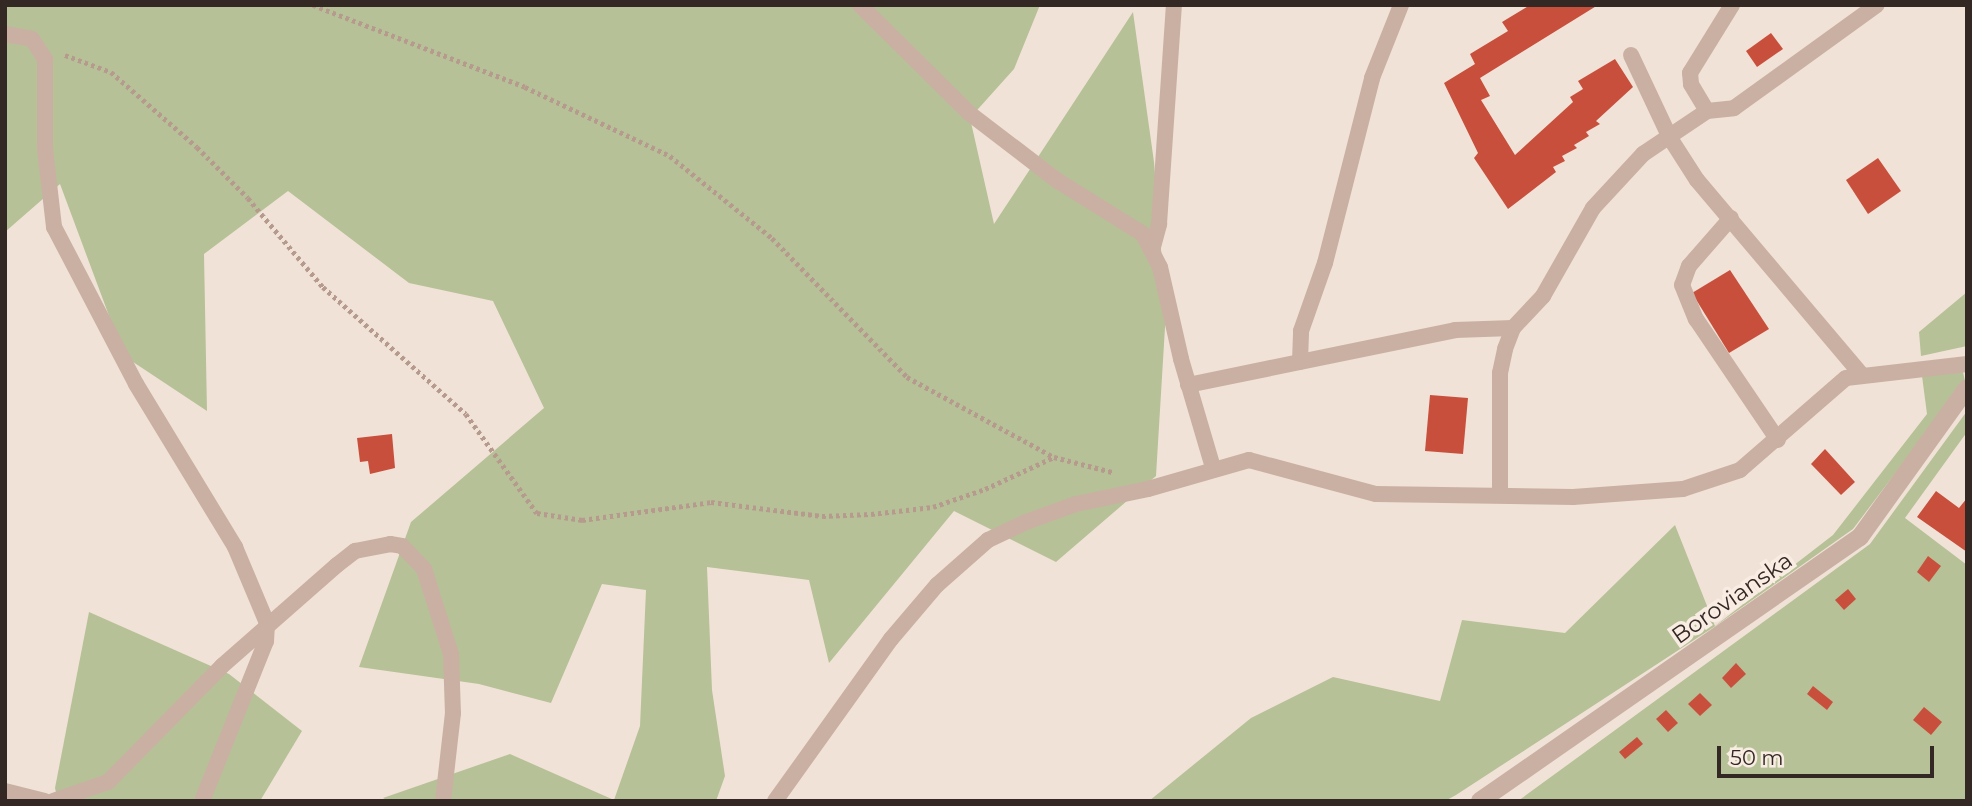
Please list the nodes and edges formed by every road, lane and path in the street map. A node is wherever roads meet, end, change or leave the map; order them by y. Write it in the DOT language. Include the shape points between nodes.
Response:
graph roads {
  1 [pos="313,5"];
  2 [pos="860,5"];
  3 [pos="1174,5"];
  4 [pos="1401,5"];
  5 [pos="1732,5"];
  6 [pos="1877,5"];
  7 [pos="5,34"];
  8 [pos="1631,55"];
  9 [pos="45,59"];
  10 [pos="1707,111"];
  11 [pos="1670,138"];
  12 [pos="1731,218"];
  13 [pos="1153,247"];
  14 [pos="1513,328"];
  15 [pos="1300,362"];
  16 [pos="1967,364"];
  17 [pos="1860,373"];
  18 [pos="1188,385"];
  19 [pos="1967,388"];
  20 [pos="1778,440"];
  21 [pos="1054,457"];
  22 [pos="1213,468"];
  23 [pos="1118,473"];
  24 [pos="1500,495"];
  25 [pos="267,629"];
  26 [pos="5,791"];
  27 [pos="45,801"];
  28 [pos="52,801"];
  29 [pos="202,801"];
  30 [pos="443,801"];
  31 [pos="775,801"];
  32 [pos="1480,801"];
  1 -- 21 [label="path" via="525,86 670,156 772,238 907,377"];
  2 -- 13 [label="lane" via="950,97 1036,165 1133,224"];
  3 -- 13 [label="lane" via="1159,224"];
  4 -- 15 [label="lane" via="1372,78 1325,263 1301,331"];
  5 -- 10 [label="lane" via="1690,73 1691,84"];
  6 -- 10 [label="lane" via="1734,108"];
  7 -- 9 [label="lane" via="32,39"];
  8 -- 11 [label="lane"];
  9 -- 21 [label="path" via="70,56 111,72 197,147 248,198 323,287 466,414 537,513 582,520 711,502 822,516 871,514 933,507"];
  9 -- 25 [label="lane" via="46,149 54,227 136,384 235,547"];
  10 -- 11 [label="lane"];
  11 -- 12 [label="lane" via="1697,180"];
  11 -- 14 [label="lane" via="1643,154 1611,186 1593,208 1543,296"];
  12 -- 17 [label="lane"];
  12 -- 20 [label="lane" via="1689,266 1682,285 1696,318"];
  13 -- 18 [label="lane"];
  14 -- 15 [label="lane" via="1455,330"];
  14 -- 24 [label="lane" via="1500,373"];
  15 -- 18 [label="lane"];
  16 -- 17 [label="lane"];
  17 -- 20 [label="lane" via="1846,378"];
  18 -- 22 [label="lane"];
  19 -- 32 [label="street, Borovianska" via="1860,537"];
  20 -- 24 [label="lane" via="1740,470 1683,489 1573,497"];
  21 -- 23 [label="path"];
  22 -- 24 [label="lane" via="1249,460 1376,494"];
  22 -- 31 [label="lane" via="1148,489 1076,504 988,540 937,585 891,639"];
  25 -- 28 [label="lane" via="222,666 108,782"];
  25 -- 29 [label="lane"];
  25 -- 30 [label="lane" via="355,551 390,544 402,546 414,556 432,585 452,654 453,713"];
  26 -- 27 [label="lane"];
}
